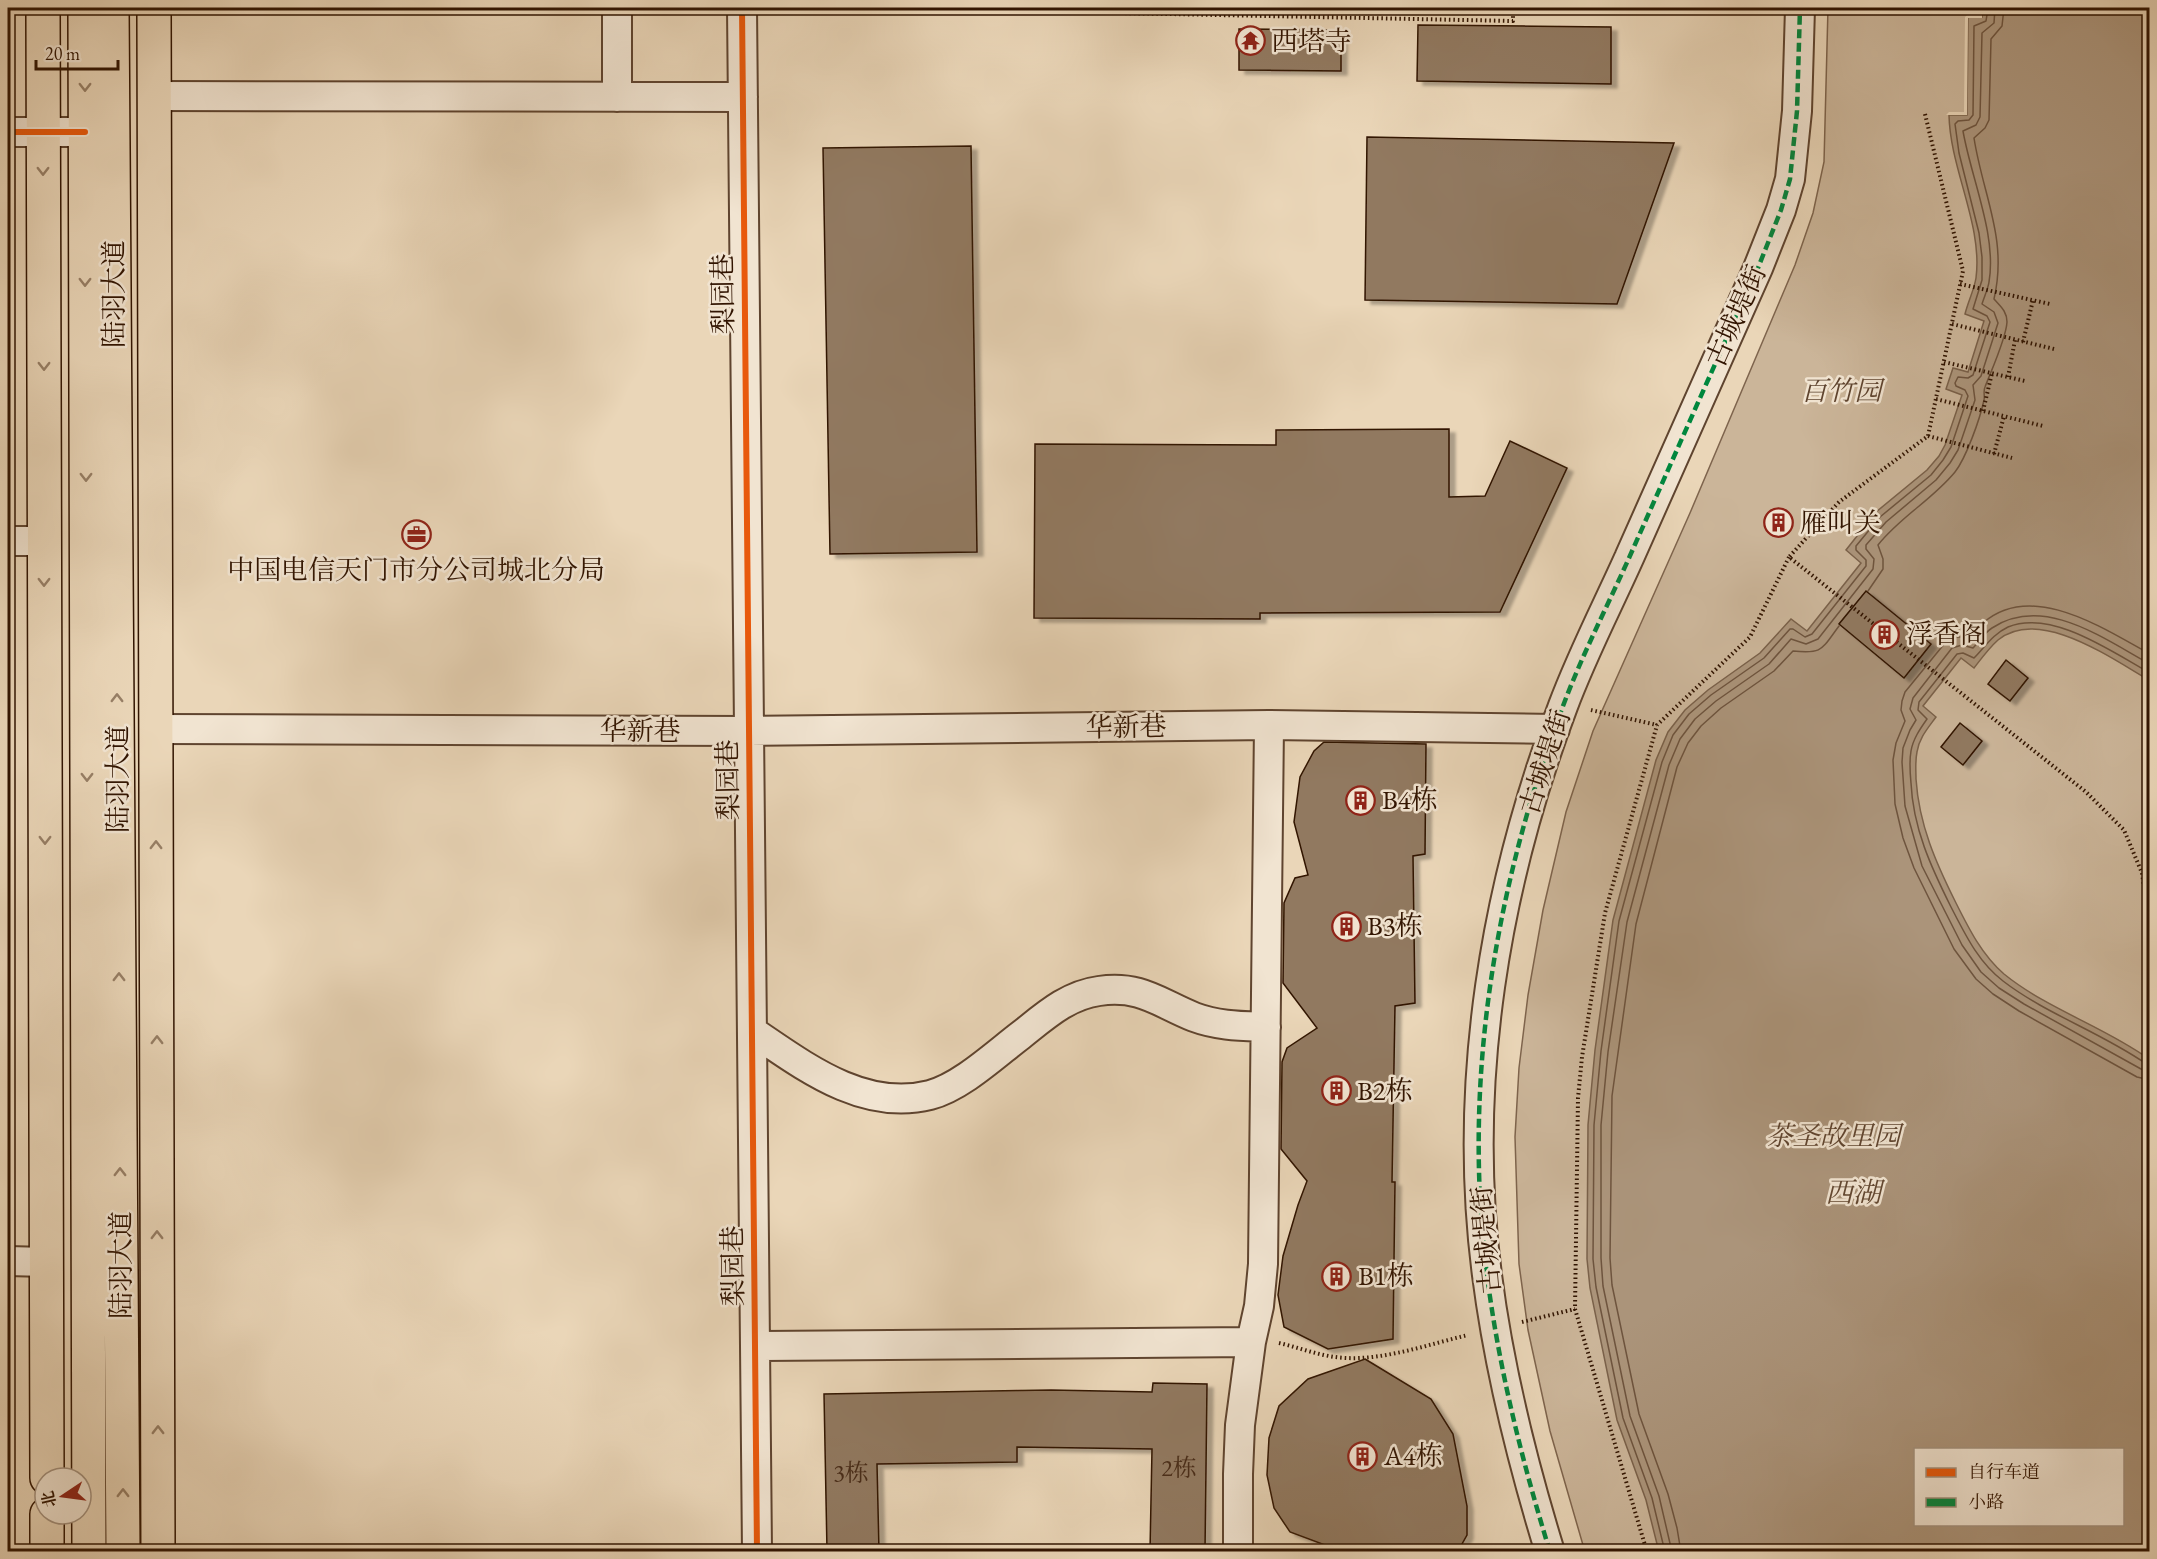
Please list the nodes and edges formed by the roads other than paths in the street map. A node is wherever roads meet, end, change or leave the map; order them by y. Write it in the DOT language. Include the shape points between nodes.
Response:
graph roads {
  1 [pos="43,8"];
  2 [pos="85,8"];
  3 [pos="112,8"];
  4 [pos="154,8"];
  5 [pos="617,8"];
  6 [pos="742,8"];
  7 [pos="1800,8"];
  8 [pos="154,96"];
  9 [pos="617,97"];
  10 [pos="743,97"];
  11 [pos="8,132"];
  12 [pos="43,132"];
  13 [pos="85,132"];
  14 [pos="8,541"];
  15 [pos="44,541"];
  16 [pos="1560,716"];
  17 [pos="1269,725"];
  18 [pos="156,729"];
  19 [pos="748,731"];
  20 [pos="1266,1027"];
  21 [pos="752,1031"];
  22 [pos="8,1261"];
  23 [pos="46,1262"];
  24 [pos="1251,1342"];
  25 [pos="755,1346"];
  26 [pos="47,1466"];
  27 [pos="47,1526"];
  28 [pos="47,1551"];
  29 [pos="89,1551"];
  30 [pos="123,1551"];
  31 [pos="158,1551"];
  32 [pos="758,1551"];
  33 [pos="1238,1551"];
  34 [pos="1550,1551"];
  1 -- 12 [label="main road"];
  2 -- 13 [label="main road, 陆羽大道, one-way"];
  30 -- 3 [label="main road, 陆羽大道, one-way"];
  4 -- 8 [label="main road"];
  5 -- 9 [label="street"];
  6 -- 10 [label="street, 梨园巷"];
  7 -- 16 [label="street, 古城堤街" via="1797,111 1790,179 1781,210"];
  8 -- 9 [label="street"];
  8 -- 18 [label="main road"];
  9 -- 10 [label="street"];
  10 -- 19 [label="street, 梨园巷"];
  11 -- 12 [label="street"];
  12 -- 13 [label="street"];
  12 -- 15 [label="main road, one-way"];
  13 -- 29 [label="main road, 陆羽大道, one-way"];
  14 -- 15 [label="street"];
  15 -- 23 [label="main road, one-way"];
  16 -- 17 [label="street, 华新巷"];
  16 -- 34 [label="street, 古城堤街" via="1523,830 1506,898 1485,1020 1480,1078 1480,1197 1486,1273 1517,1432"];
  17 -- 19 [label="street, 华新巷"];
  17 -- 20 [label="street"];
  18 -- 19 [label="street, 华新巷"];
  31 -- 18 [label="main road, one-way"];
  19 -- 21 [label="street, 梨园巷"];
  20 -- 21 [label="street" via="1224,1026 1194,1017 1151,996 1127,990 1098,991 1061,1004 959,1082 931,1095 891,1099 853,1091 816,1073"];
  20 -- 24 [label="street" via="1263,1264"];
  21 -- 25 [label="street, 梨园巷"];
  22 -- 23 [label="street"];
  23 -- 26 [label="main road"];
  24 -- 25 [label="street"];
  24 -- 33 [label="street" via="1240,1425"];
  25 -- 32 [label="street, 梨园巷"];
  27 -- 28 [label="main road"];
}
